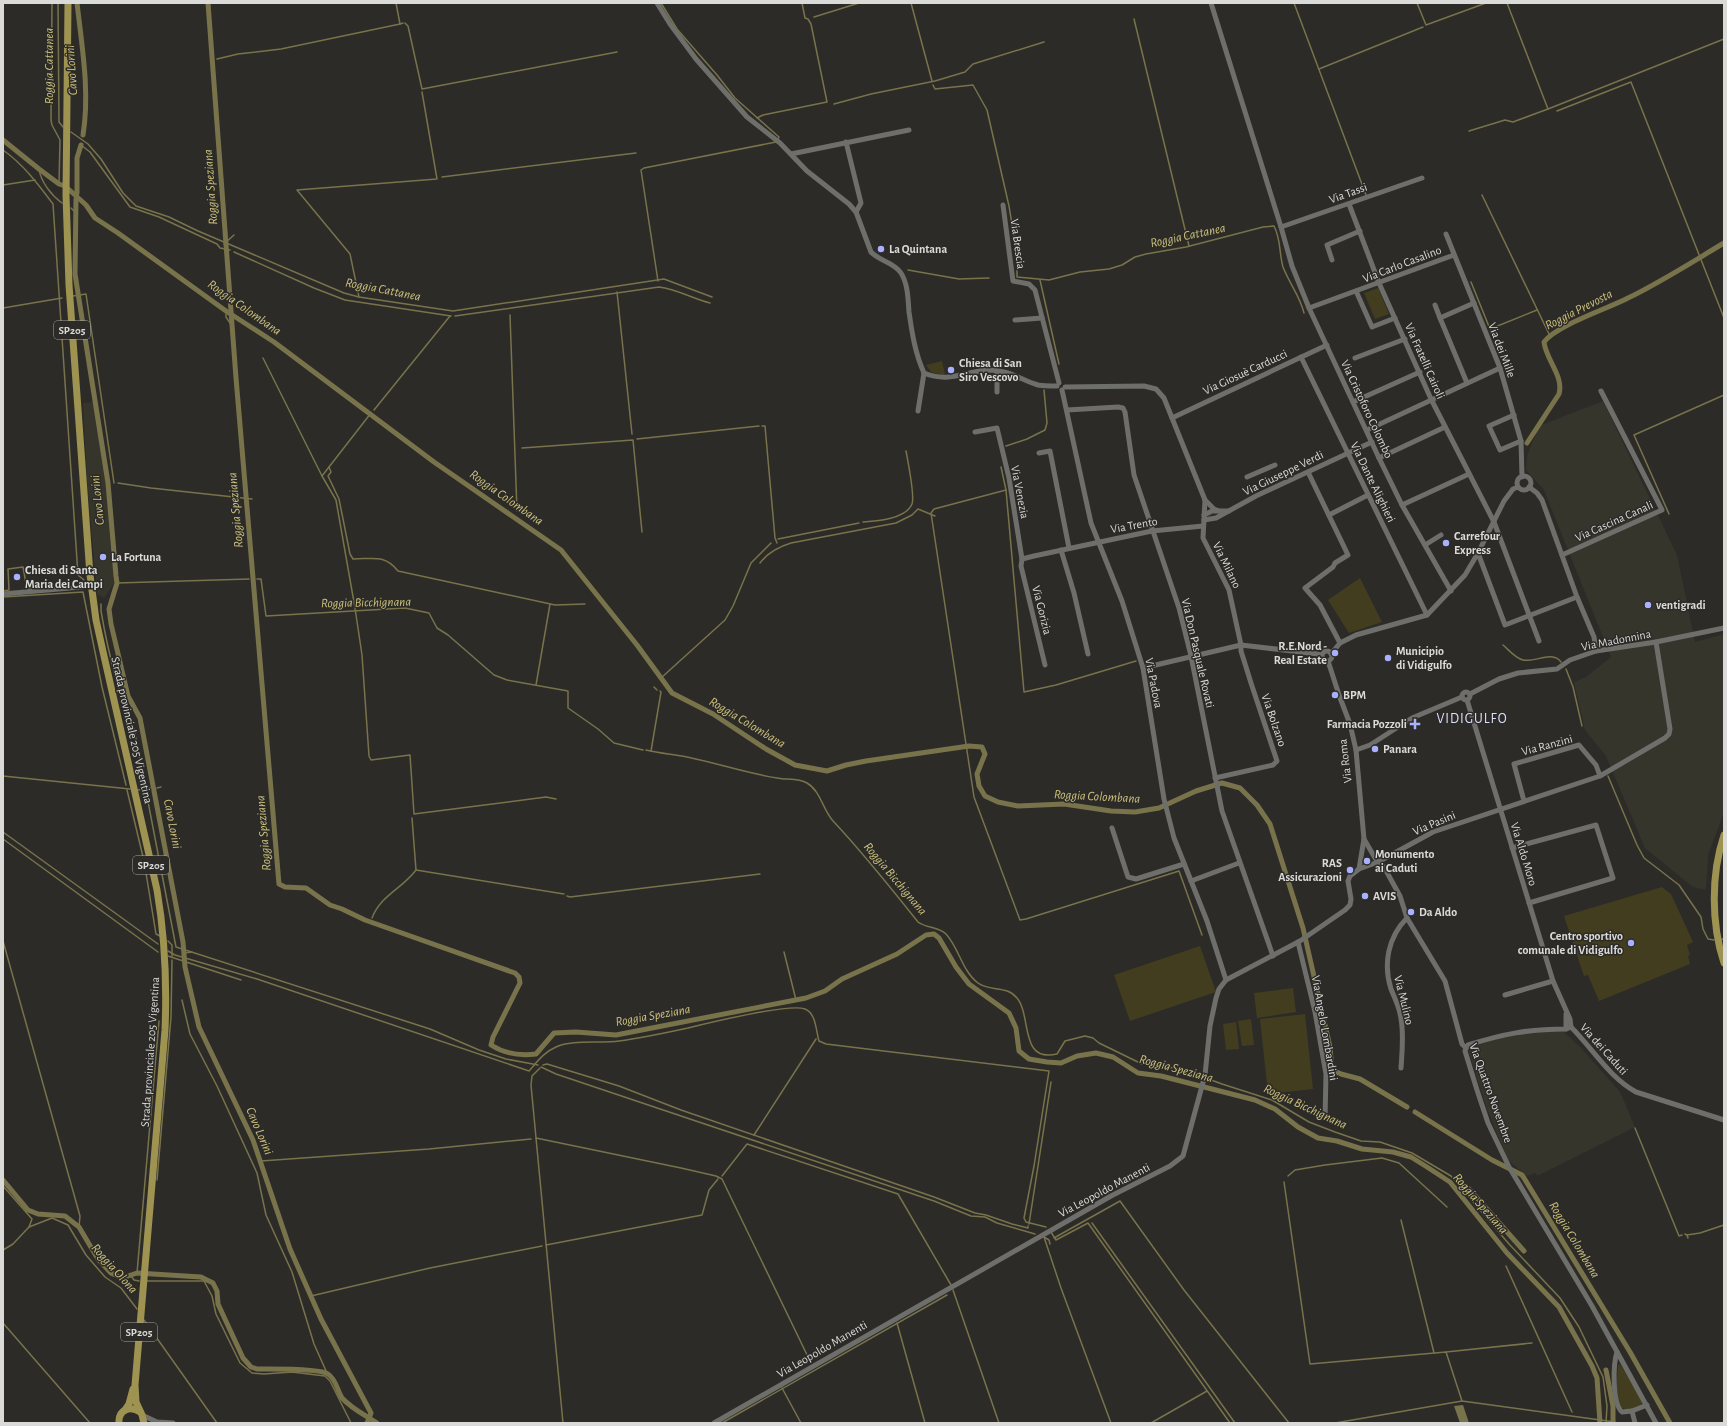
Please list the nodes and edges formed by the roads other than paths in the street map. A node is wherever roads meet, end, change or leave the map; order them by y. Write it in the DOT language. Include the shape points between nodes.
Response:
graph roads {
  1 [pos="68,3"];
  2 [pos="657,3"];
  3 [pos="1211,3"];
  4 [pos="909,130"];
  5 [pos="846,142"];
  6 [pos="791,154"];
  7 [pos="1422,178"];
  8 [pos="1349,204"];
  9 [pos="1003,205"];
  10 [pos="856,212"];
  11 [pos="1282,227"];
  12 [pos="1360,231"];
  13 [pos="1446,234"];
  14 [pos="1454,255"];
  15 [pos="1332,260"];
  16 [pos="1379,283"];
  17 [pos="1356,292"];
  18 [pos="1474,304"];
  19 [pos="1435,305"];
  20 [pos="1309,308"];
  21 [pos="1042,318"];
  22 [pos="1395,318"];
  23 [pos="1440,318"];
  24 [pos="1015,320"];
  25 [pos="1405,339"];
  26 [pos="1327,346"];
  27 [pos="1301,357"];
  28 [pos="1355,358"];
  29 [pos="1500,368"];
  30 [pos="997,371"];
  31 [pos="1420,372"];
  32 [pos="924,373"];
  33 [pos="1467,383"];
  34 [pos="1058,385"];
  35 [pos="1063,389"];
  36 [pos="1601,391"];
  37 [pos="997,392"];
  38 [pos="1431,399"];
  39 [pos="1353,402"];
  40 [pos="1066,410"];
  41 [pos="918,411"];
  42 [pos="1514,415"];
  43 [pos="1172,418"];
  44 [pos="1445,427"];
  45 [pos="1366,430"];
  46 [pos="975,432"];
  47 [pos="1521,441"];
  48 [pos="1372,442"];
  49 [pos="1039,453"];
  50 [pos="1348,453"];
  51 [pos="1379,458"];
  52 [pos="1275,465"];
  53 [pos="1308,472"];
  54 [pos="1469,474"];
  55 [pos="1247,477"];
  56 [pos="1522,477"];
  57 [pos="1518,487"];
  58 [pos="1529,487"];
  59 [pos="1368,495"];
  60 [pos="1205,500"];
  61 [pos="1402,505"];
  62 [pos="1220,511"];
  63 [pos="1230,511"];
  64 [pos="1329,515"];
  65 [pos="1204,520"];
  66 [pos="1494,522"];
  67 [pos="1152,531"];
  68 [pos="1441,535"];
  69 [pos="1098,542"];
  70 [pos="1425,545"];
  71 [pos="1069,548"];
  72 [pos="1061,550"];
  73 [pos="1478,553"];
  74 [pos="1562,555"];
  75 [pos="1022,560"];
  76 [pos="92,586"];
  77 [pos="1451,591"];
  78 [pos="3,594"];
  79 [pos="1577,597"];
  80 [pos="1427,615"];
  81 [pos="1530,615"];
  82 [pos="1724,628"];
  83 [pos="1539,641"];
  84 [pos="1656,642"];
  85 [pos="1340,643"];
  86 [pos="1241,645"];
  87 [pos="1596,651"];
  88 [pos="1088,654"];
  89 [pos="1332,654"];
  90 [pos="1191,656"];
  91 [pos="1322,657"];
  92 [pos="1328,661"];
  93 [pos="1045,665"];
  94 [pos="1143,668"];
  95 [pos="1465,699"];
  96 [pos="1356,750"];
  97 [pos="1600,776"];
  98 [pos="1216,779"];
  99 [pos="1524,801"];
  100 [pos="1500,809"];
  101 [pos="1112,828"];
  102 [pos="1724,835"];
  103 [pos="1364,839"];
  104 [pos="1512,848"];
  105 [pos="1378,862"];
  106 [pos="1239,863"];
  107 [pos="1184,864"];
  108 [pos="1359,868"];
  109 [pos="1191,881"];
  110 [pos="1400,896"];
  111 [pos="1529,903"];
  112 [pos="1407,918"];
  113 [pos="1299,942"];
  114 [pos="1273,956"];
  115 [pos="1724,963"];
  116 [pos="1226,980"];
  117 [pos="1553,981"];
  118 [pos="1505,994"];
  119 [pos="1568,1028"];
  120 [pos="1466,1048"];
  121 [pos="1401,1068"];
  122 [pos="1325,1118"];
  123 [pos="1724,1120"];
  124 [pos="1617,1352"];
  125 [pos="134,1385"];
  126 [pos="1647,1405"];
  127 [pos="125,1410"];
  128 [pos="1632,1412"];
  129 [pos="141,1414"];
  130 [pos="156,1422"];
  131 [pos="119,1423"];
  132 [pos="144,1423"];
  133 [pos="173,1423"];
  134 [pos="714,1423"];
  135 [pos="1635,1423"];
  136 [pos="1656,1423"];
  1 -- 76 [label="main road, Strada provinciale 205 Vigentina / SP205" via="68,285"];
  2 -- 6 [label="street" via="696,59 747,117"];
  3 -- 11 [label="street, Via Cristoforo Colombo"];
  4 -- 5 [label="street"];
  5 -- 6 [label="street"];
  5 -- 10 [label="street" via="861,203"];
  6 -- 10 [label="street"];
  7 -- 8 [label="street, Via Tassi"];
  8 -- 11 [label="street, Via Tassi"];
  8 -- 12 [label="street, Via Fratelli Cairoli"];
  9 -- 21 [label="street, Via Brescia" via="1013,281 1029,284 1035,290"];
  10 -- 32 [label="street" via="871,252 875,257 898,268 902,274 917,358"];
  11 -- 20 [label="street, Via Cristoforo Colombo" via="1292,266"];
  12 -- 15 [label="street" via="1327,245"];
  12 -- 16 [label="street, Via Fratelli Cairoli"];
  13 -- 14 [label="street, Via dei Mille"];
  14 -- 16 [label="street, Via Carlo Casalino"];
  14 -- 18 [label="street, Via dei Mille"];
  16 -- 17 [label="street, Via Carlo Casalino"];
  16 -- 22 [label="street, Via Fratelli Cairoli"];
  17 -- 20 [label="street, Via Carlo Casalino"];
  17 -- 22 [label="street, Via Carlo Casalino" via="1372,327"];
  18 -- 23 [label="street"];
  18 -- 29 [label="street, Via dei Mille"];
  19 -- 23 [label="street"];
  20 -- 26 [label="street, Via Cristoforo Colombo"];
  21 -- 24 [label="street"];
  21 -- 34 [label="street, Via Brescia"];
  22 -- 25 [label="street, Via Fratelli Cairoli"];
  23 -- 33 [label="street"];
  25 -- 28 [label="street"];
  25 -- 31 [label="street, Via Fratelli Cairoli"];
  26 -- 27 [label="street, Via Giosuè Carducci"];
  26 -- 39 [label="street, Via Cristoforo Colombo"];
  27 -- 43 [label="street, Via Giosuè Carducci"];
  27 -- 50 [label="street, Via Dante Alighieri"];
  29 -- 33 [label="street"];
  29 -- 42 [label="street, Via dei Mille"];
  30 -- 32 [label="street" via="974,372 946,378"];
  30 -- 34 [label="street" via="1040,385"];
  30 -- 37 [label="street"];
  31 -- 38 [label="street, Via Fratelli Cairoli"];
  31 -- 39 [label="street"];
  32 -- 41 [label="street"];
  33 -- 38 [label="street"];
  34 -- 35 [label="street" via="1063,384"];
  35 -- 40 [label="street, Via Padova"];
  35 -- 43 [label="street" via="1144,386 1156,389 1164,398"];
  36 -- 74 [label="street, Via Cascina Canali" via="1662,510"];
  38 -- 44 [label="street, Via Fratelli Cairoli"];
  38 -- 45 [label="street"];
  39 -- 45 [label="street, Via Cristoforo Colombo"];
  40 -- 67 [label="street, Via Don Pasquale Rovati" via="1123,408 1134,475"];
  40 -- 69 [label="street, Via Padova" via="1091,523"];
  42 -- 47 [label="street, Via dei Mille"];
  42 -- 47 [label="street" via="1489,426 1500,450"];
  43 -- 60 [label="street, Via Milano"];
  44 -- 51 [label="street"];
  44 -- 54 [label="street, Via Fratelli Cairoli"];
  45 -- 48 [label="street, Via Cristoforo Colombo"];
  46 -- 75 [label="street, Via Venezia" via="997,428 1009,478"];
  47 -- 56 [label="street, Via dei Mille"];
  48 -- 50 [label="street, Via Giuseppe Verdi"];
  48 -- 51 [label="street, Via Cristoforo Colombo"];
  49 -- 71 [label="street" via="1050,452"];
  50 -- 53 [label="street, Via Giuseppe Verdi"];
  50 -- 59 [label="street, Via Dante Alighieri"];
  51 -- 61 [label="street, Via Cristoforo Colombo"];
  52 -- 55 [label="street"];
  53 -- 63 [label="street, Via Giuseppe Verdi"];
  53 -- 64 [label="street"];
  54 -- 61 [label="street"];
  54 -- 66 [label="street, Via Fratelli Cairoli"];
  56 -- 57 [label="street" via="1518,481"];
  56 -- 58 [label="street" via="1529,479"];
  57 -- 58 [label="street" via="1524,490"];
  57 -- 66 [label="street" via="1513,489 1504,501"];
  58 -- 74 [label="street" via="1542,500"];
  59 -- 64 [label="street"];
  59 -- 80 [label="street, Via Dante Alighieri"];
  60 -- 62 [label="street"];
  60 -- 65 [label="street, Via Milano"];
  61 -- 70 [label="street, Via Cristoforo Colombo"];
  62 -- 63 [label="street"];
  62 -- 65 [label="street" via="1207,512"];
  63 -- 65 [label="street, Via Giuseppe Verdi" via="1216,518"];
  64 -- 85 [label="street" via="1348,555 1305,588 1320,605"];
  65 -- 67 [label="street, Via Trento"];
  65 -- 86 [label="street, Via Milano" via="1203,538 1232,599"];
  66 -- 73 [label="street"];
  66 -- 81 [label="street, Via Fratelli Cairoli"];
  67 -- 69 [label="street, Via Trento"];
  67 -- 90 [label="street, Via Don Pasquale Rovati" via="1179,608"];
  68 -- 70 [label="street"];
  69 -- 71 [label="street, Via Trento"];
  69 -- 94 [label="street, Via Padova" via="1122,601"];
  70 -- 77 [label="street, Via Cristoforo Colombo"];
  71 -- 72 [label="street, Via Trento"];
  72 -- 75 [label="street, Via Trento"];
  72 -- 88 [label="street"];
  73 -- 77 [label="street" via="1465,575"];
  73 -- 81 [label="street" via="1505,624"];
  74 -- 79 [label="street"];
  75 -- 93 [label="street, Via Gorizia" via="1021,566"];
  76 -- 78 [label="street"];
  76 -- 125 [label="main road, Strada provinciale 205 Vigentina / SP205" via="96,620 157,890 165,951 165,1030"];
  77 -- 80 [label="street"];
  79 -- 81 [label="street"];
  79 -- 87 [label="street" via="1594,637"];
  80 -- 85 [label="street" via="1356,635"];
  81 -- 83 [label="street, Via Fratelli Cairoli"];
  82 -- 84 [label="street, Via Madonnina"];
  84 -- 87 [label="street, Via Madonnina"];
  84 -- 97 [label="street" via="1669,734"];
  85 -- 89 [label="street"];
  86 -- 90 [label="street"];
  86 -- 91 [label="street" via="1318,654"];
  86 -- 98 [label="street, Via Bolzano" via="1277,761 1273,765"];
  87 -- 95 [label="street, Via Madonnina" via="1570,660 1557,669 1499,679"];
  89 -- 91 [label="street" via="1328,651"];
  89 -- 92 [label="street"];
  90 -- 94 [label="street"];
  90 -- 98 [label="street, Via Don Pasquale Rovati"];
  91 -- 92 [label="street"];
  92 -- 96 [label="street, Via Roma" via="1350,724"];
  94 -- 107 [label="street, Via Padova" via="1164,799"];
  95 -- 96 [label="street" via="1412,718 1370,745"];
  95 -- 100 [label="street, Via Aldo Moro"];
  96 -- 103 [label="street, Via Roma"];
  97 -- 99 [label="street"];
  97 -- 99 [label="street, Via Ranzini" via="1596,765 1579,745 1514,764"];
  98 -- 106 [label="street, Via Don Pasquale Rovati" via="1222,811"];
  99 -- 100 [label="street"];
  100 -- 104 [label="street, Via Aldo Moro"];
  100 -- 105 [label="street, Via Pasini" via="1433,832"];
  101 -- 107 [label="street" via="1128,876 1136,879"];
  102 -- 115 [label="main road" via="1715,900 1716,928"];
  103 -- 105 [label="street, Via Roma"];
  103 -- 108 [label="street, Via Roma"];
  104 -- 111 [label="street, Via Aldo Moro"];
  104 -- 111 [label="street" via="1596,825 1613,878"];
  105 -- 108 [label="street"];
  105 -- 110 [label="street, Via Roma" via="1384,867"];
  106 -- 109 [label="street"];
  106 -- 114 [label="street, Via Don Pasquale Rovati"];
  107 -- 109 [label="street, Via Padova"];
  108 -- 113 [label="street" via="1348,881 1350,905"];
  109 -- 116 [label="street, Via Padova"];
  110 -- 112 [label="street, Via Quattro Novembre"];
  111 -- 117 [label="street, Via Aldo Moro"];
  112 -- 120 [label="street, Via Quattro Novembre" via="1445,982 1462,1044"];
  112 -- 121 [label="street, Via Mulino" via="1392,938 1386,969 1401,1017"];
  113 -- 114 [label="street"];
  113 -- 122 [label="street, Via Angelo Lombardini" via="1326,1074"];
  114 -- 116 [label="street"];
  116 -- 134 [label="street, Via Leopoldo Manenti" via="1216,998 1210,1026 1205,1076 1183,1156 1170,1166 1110,1196"];
  117 -- 118 [label="street"];
  117 -- 119 [label="street, Via Aldo Moro" via="1565,1012"];
  119 -- 120 [label="street, Via dei Caduti" via="1520,1031 1468,1045"];
  119 -- 123 [label="street, Via dei Caduti" via="1622,1084 1636,1092"];
  120 -- 124 [label="street, Via Quattro Novembre" via="1488,1123 1510,1169"];
  124 -- 126 [label="street, Via Quattro Novembre"];
  124 -- 128 [label="street" via="1614,1362 1614,1385 1619,1408 1622,1412"];
  125 -- 127 [label="main road, SP205"];
  125 -- 129 [label="main road, SP205" via="136,1402"];
  126 -- 128 [label="street"];
  126 -- 136 [label="street, Via Quattro Novembre"];
  127 -- 129 [label="main road" via="133,1408"];
  127 -- 131 [label="main road, SP205" via="120,1416"];
  128 -- 135 [label="street"];
  129 -- 130 [label="street"];
  129 -- 132 [label="main road, SP205"];
  130 -- 133 [label="street"];
}
